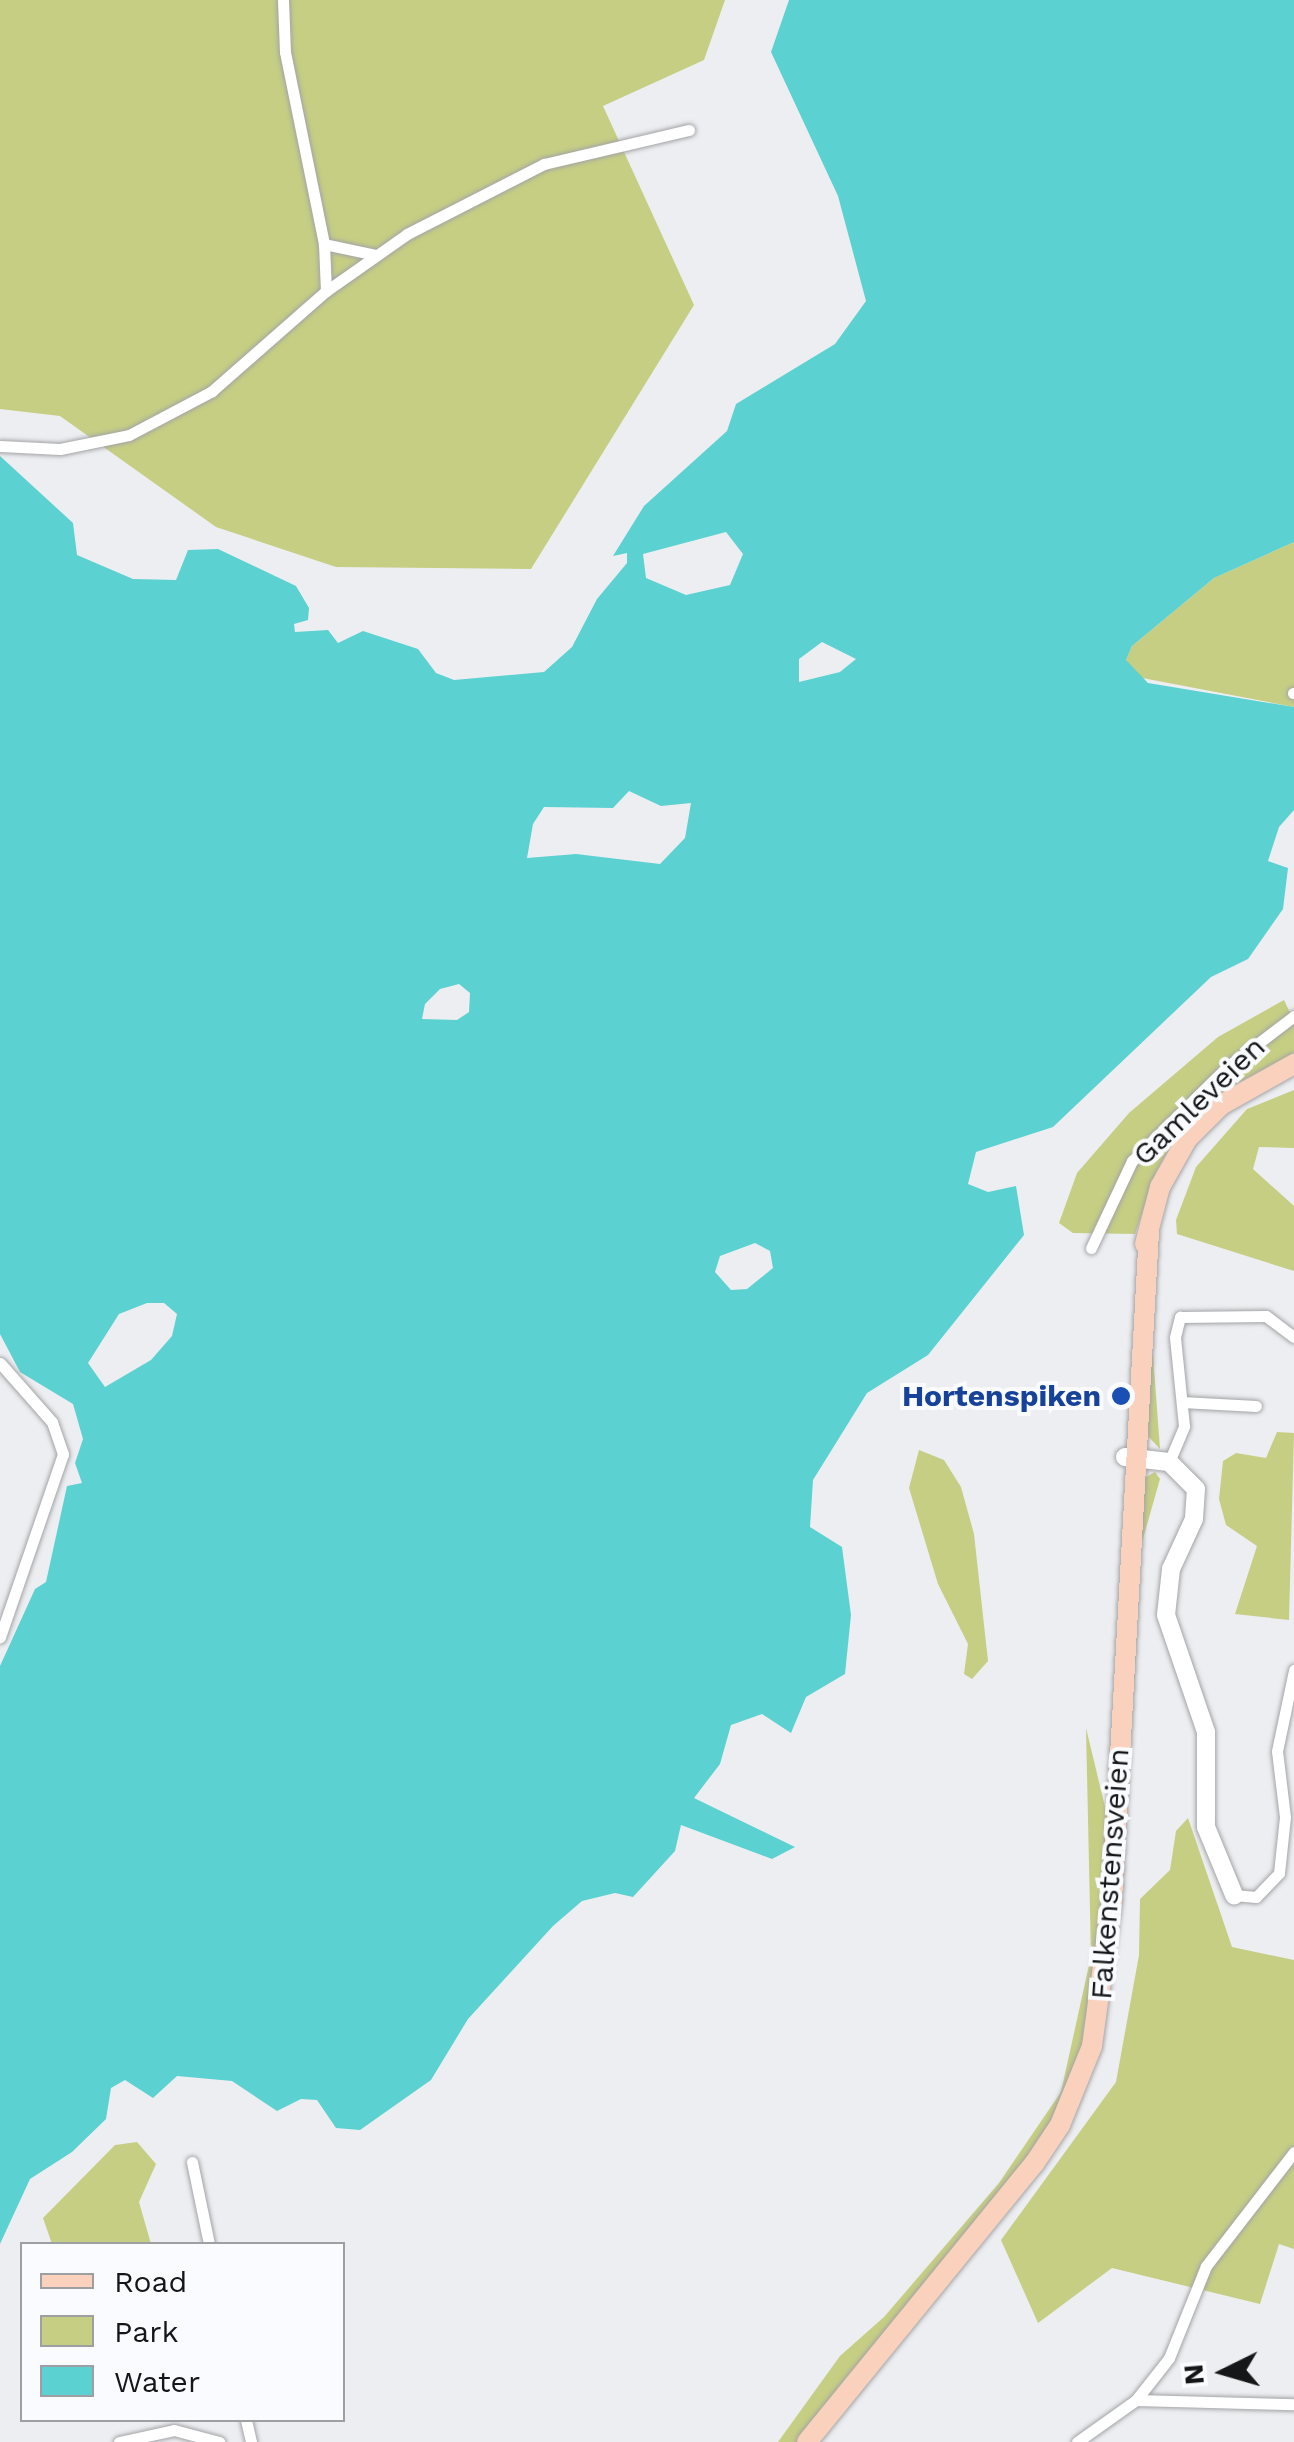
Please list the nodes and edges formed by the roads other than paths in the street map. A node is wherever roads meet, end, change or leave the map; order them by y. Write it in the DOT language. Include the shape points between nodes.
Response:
graph roads {
  1 [pos="283,0"];
  2 [pos="689,130"];
  3 [pos="324,244"];
  4 [pos="376,255"];
  5 [pos="326,291"];
  6 [pos="0,446"];
  7 [pos="1294,1016"];
  8 [pos="1294,1064"];
  9 [pos="1091,1248"];
  10 [pos="1294,1338"];
  11 [pos="0,1363"];
  12 [pos="6,1381"];
  13 [pos="1182,1402"];
  14 [pos="1256,1406"];
  15 [pos="1131,1458"];
  16 [pos="1169,1462"];
  17 [pos="0,1638"];
  18 [pos="1294,1670"];
  19 [pos="1290,1816"];
  20 [pos="1234,1895"];
  21 [pos="1294,2152"];
  22 [pos="192,2162"];
  23 [pos="209,2242"];
  24 [pos="1136,2400"];
  25 [pos="1294,2404"];
  26 [pos="120,2442"];
  27 [pos="219,2442"];
  28 [pos="807,2442"];
  29 [pos="1077,2442"];
  1 -- 3 [label="street" via="285,52"];
  2 -- 4 [label="street" via="544,164"];
  3 -- 4 [label="street"];
  3 -- 5 [label="street"];
  4 -- 5 [label="street"];
  5 -- 6 [label="street" via="245,367 129,435 60,449"];
  7 -- 9 [label="street, Gamleveien" via="1226,1068 1144,1147"];
  8 -- 15 [label="main road, Falkenstensveien" via="1221,1105 1187,1139 1160,1187 1134,1310"];
  10 -- 13 [label="street" via="1266,1316 1180,1316 1175,1337"];
  11 -- 12 [label="street"];
  12 -- 17 [label="street" via="52,1422 63,1454"];
  13 -- 14 [label="street"];
  13 -- 16 [label="street" via="1183,1440"];
  15 -- 16 [label="street"];
  15 -- 28 [label="main road, Falkenstensveien" via="1108,1962 1078,2088 1034,2164"];
  16 -- 20 [label="street" via="1198,1498 1171,1568 1168,1631 1206,1732 1206,1826"];
  18 -- 19 [label="street" via="1276,1750"];
  19 -- 20 [label="street" via="1274,1884 1250,1899"];
  21 -- 24 [label="street" via="1206,2266 1169,2358"];
  22 -- 23 [label="street"];
  24 -- 25 [label="street"];
  24 -- 29 [label="street"];
  26 -- 27 [label="street" via="174,2430"];
}
